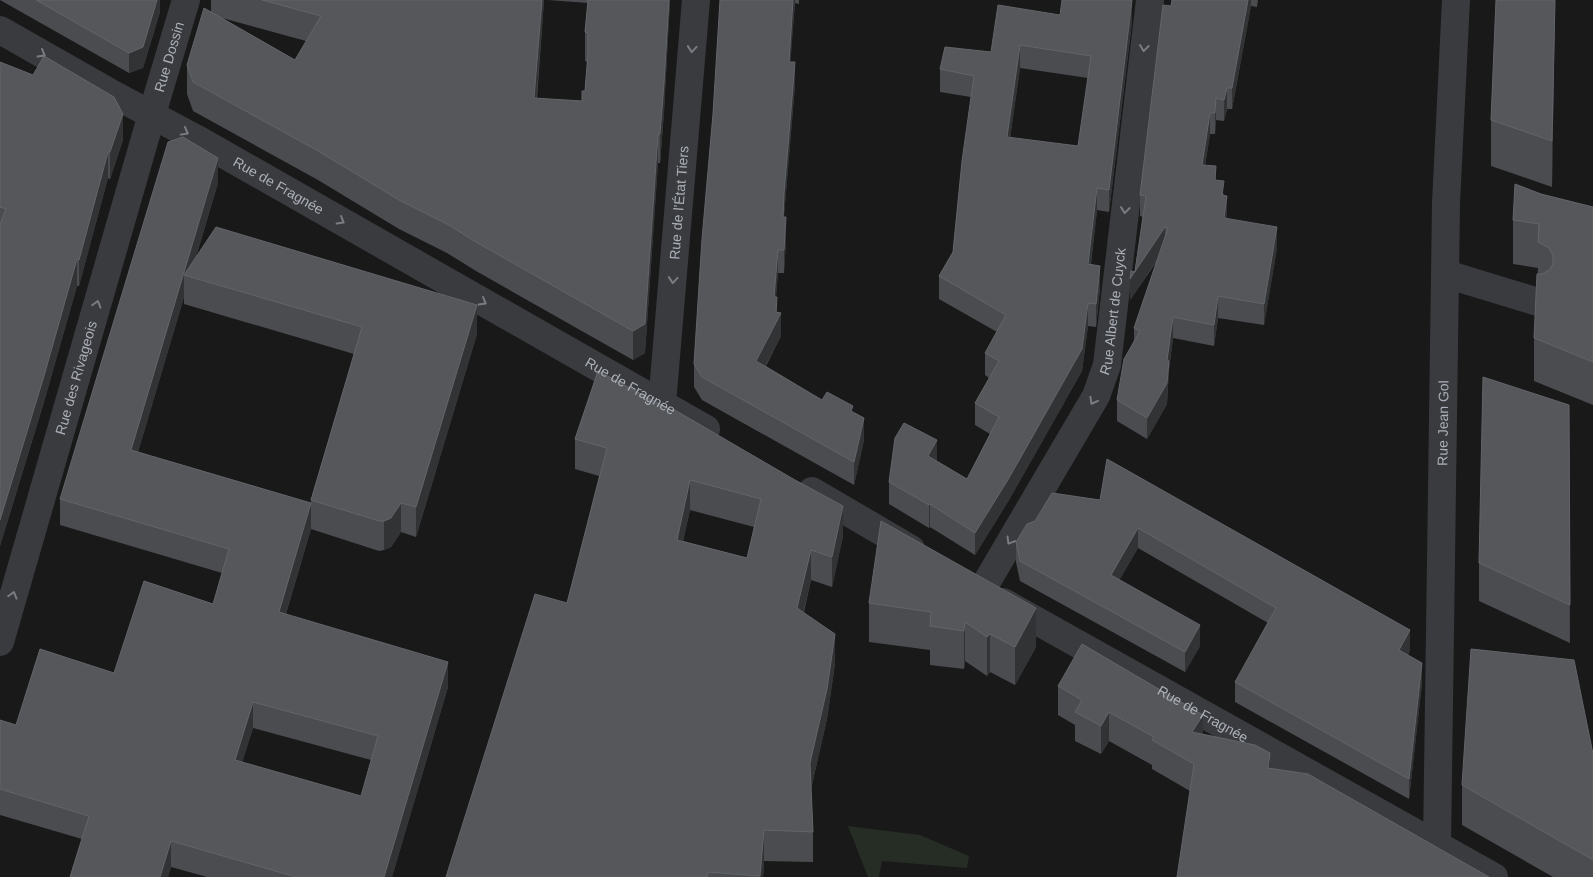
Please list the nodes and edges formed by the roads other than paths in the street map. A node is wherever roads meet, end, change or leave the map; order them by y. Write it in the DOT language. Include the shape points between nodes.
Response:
graph roads {
  1 [pos="186,0"];
  2 [pos="696,0"];
  3 [pos="1150,0"];
  4 [pos="1456,0"];
  5 [pos="0,30"];
  6 [pos="152,114"];
  7 [pos="1446,274"];
  8 [pos="1538,302"];
  9 [pos="662,404"];
  10 [pos="728,442"];
  11 [pos="794,480"];
  12 [pos="933,562"];
  13 [pos="957,576"];
  14 [pos="982,590"];
  15 [pos="0,642"];
  16 [pos="1437,845"];
  17 [pos="1494,877"];
  1 -- 6 [label="street, Rue Dossin"];
  2 -- 9 [label="street, Rue de l'État Tiers, one-way"];
  3 -- 14 [label="street, Rue Albert de Cuyck, one-way" via="1107,365 1096,396"];
  4 -- 7 [label="street, Rue Jean Gol" via="1446,203"];
  5 -- 6 [label="street, Rue de Fragnée, one-way"];
  6 -- 9 [label="street, Rue de Fragnée, one-way"];
  15 -- 6 [label="street, Rue des Rivageois, one-way"];
  7 -- 8 [label="street"];
  7 -- 16 [label="street, Rue Jean Gol"];
  9 -- 10 [label="street, Rue de Fragnée"];
  11 -- 12 [label="street"];
  13 -- 14 [label="street, Rue de Fragnée"];
  14 -- 16 [label="street, Rue de Fragnée"];
  16 -- 17 [label="street, Rue de Fragnée"];
}
